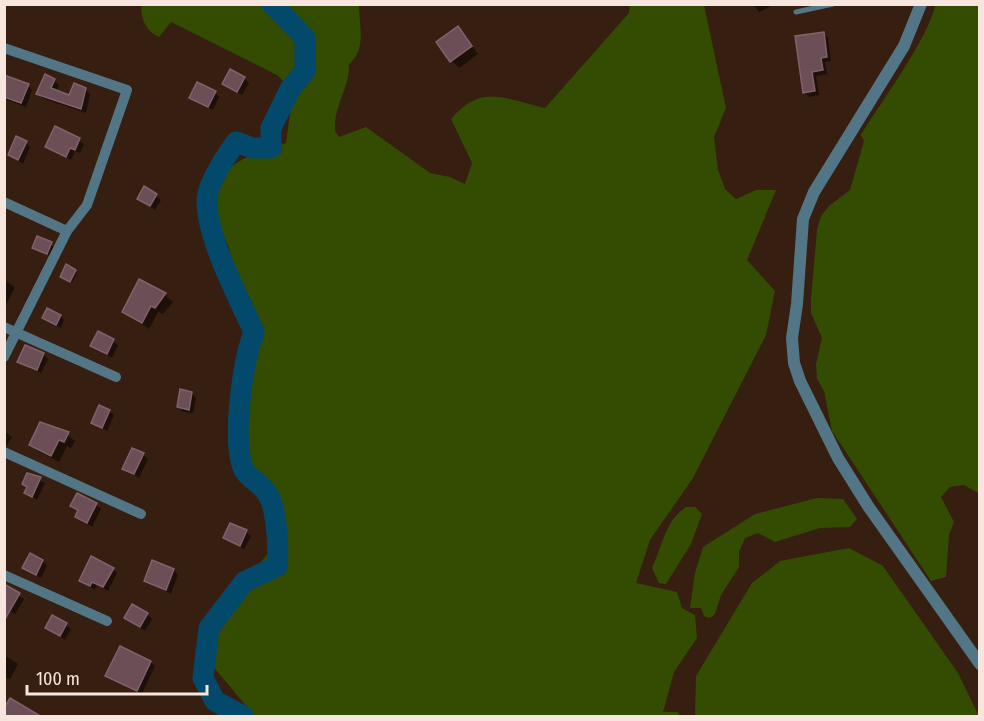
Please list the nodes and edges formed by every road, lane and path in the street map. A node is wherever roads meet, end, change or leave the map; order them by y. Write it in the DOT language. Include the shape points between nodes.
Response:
graph roads {
  1 [pos="833,4"];
  2 [pos="921,4"];
  3 [pos="796,12"];
  4 [pos="4,48"];
  5 [pos="4,202"];
  6 [pos="67,231"];
  7 [pos="4,327"];
  8 [pos="16,332"];
  9 [pos="4,357"];
  10 [pos="116,377"];
  11 [pos="4,452"];
  12 [pos="141,514"];
  13 [pos="4,575"];
  14 [pos="106,621"];
  15 [pos="980,664"];
  1 -- 3 [label="lane"];
  2 -- 15 [label="street" via="904,46 814,192 803,219 792,338 794,363 838,458"];
  4 -- 6 [label="street" via="127,90 87,205"];
  5 -- 6 [label="street"];
  6 -- 8 [label="street"];
  7 -- 8 [label="street"];
  8 -- 9 [label="street"];
  8 -- 10 [label="street"];
  11 -- 12 [label="street"];
  13 -- 14 [label="street"];
}
